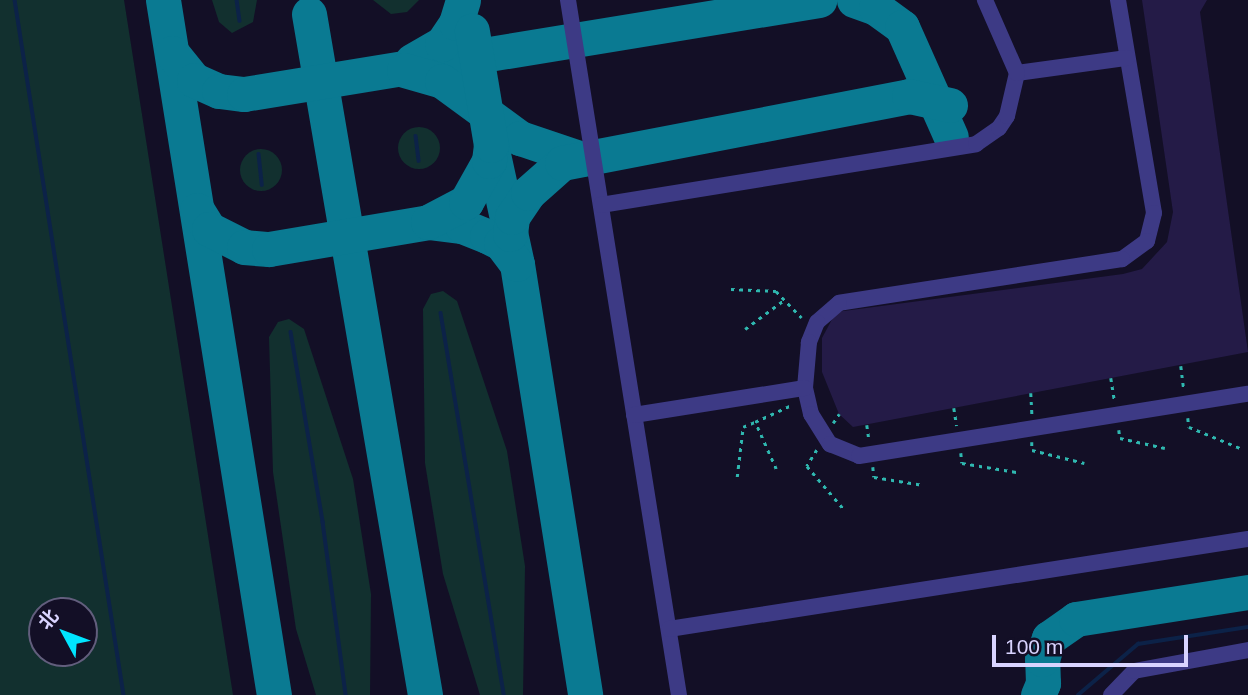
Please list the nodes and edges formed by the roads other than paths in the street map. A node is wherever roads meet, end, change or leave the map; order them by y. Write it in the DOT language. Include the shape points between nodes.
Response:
graph roads {
  1 [pos="568,0"];
  2 [pos="985,0"];
  3 [pos="1118,0"];
  4 [pos="1127,58"];
  5 [pos="1017,73"];
  6 [pos="601,205"];
  7 [pos="804,394"];
  8 [pos="1248,394"];
  9 [pos="634,415"];
  10 [pos="1248,539"];
  11 [pos="669,629"];
  12 [pos="1248,650"];
  13 [pos="679,695"];
  14 [pos="1111,695"];
  1 -- 6 [label="lane"];
  2 -- 5 [label="lane"];
  3 -- 4 [label="lane"];
  4 -- 5 [label="lane"];
  4 -- 7 [label="lane" via="1154,213 1154,226 1137,253 839,303 828,310 813,332"];
  5 -- 6 [label="lane" via="1007,116 999,128 976,144"];
  6 -- 9 [label="lane"];
  7 -- 8 [label="lane" via="830,444 859,456"];
  7 -- 9 [label="lane"];
  9 -- 11 [label="lane"];
  10 -- 11 [label="lane"];
  11 -- 13 [label="lane"];
  12 -- 14 [label="lane" via="1135,671"];
}
